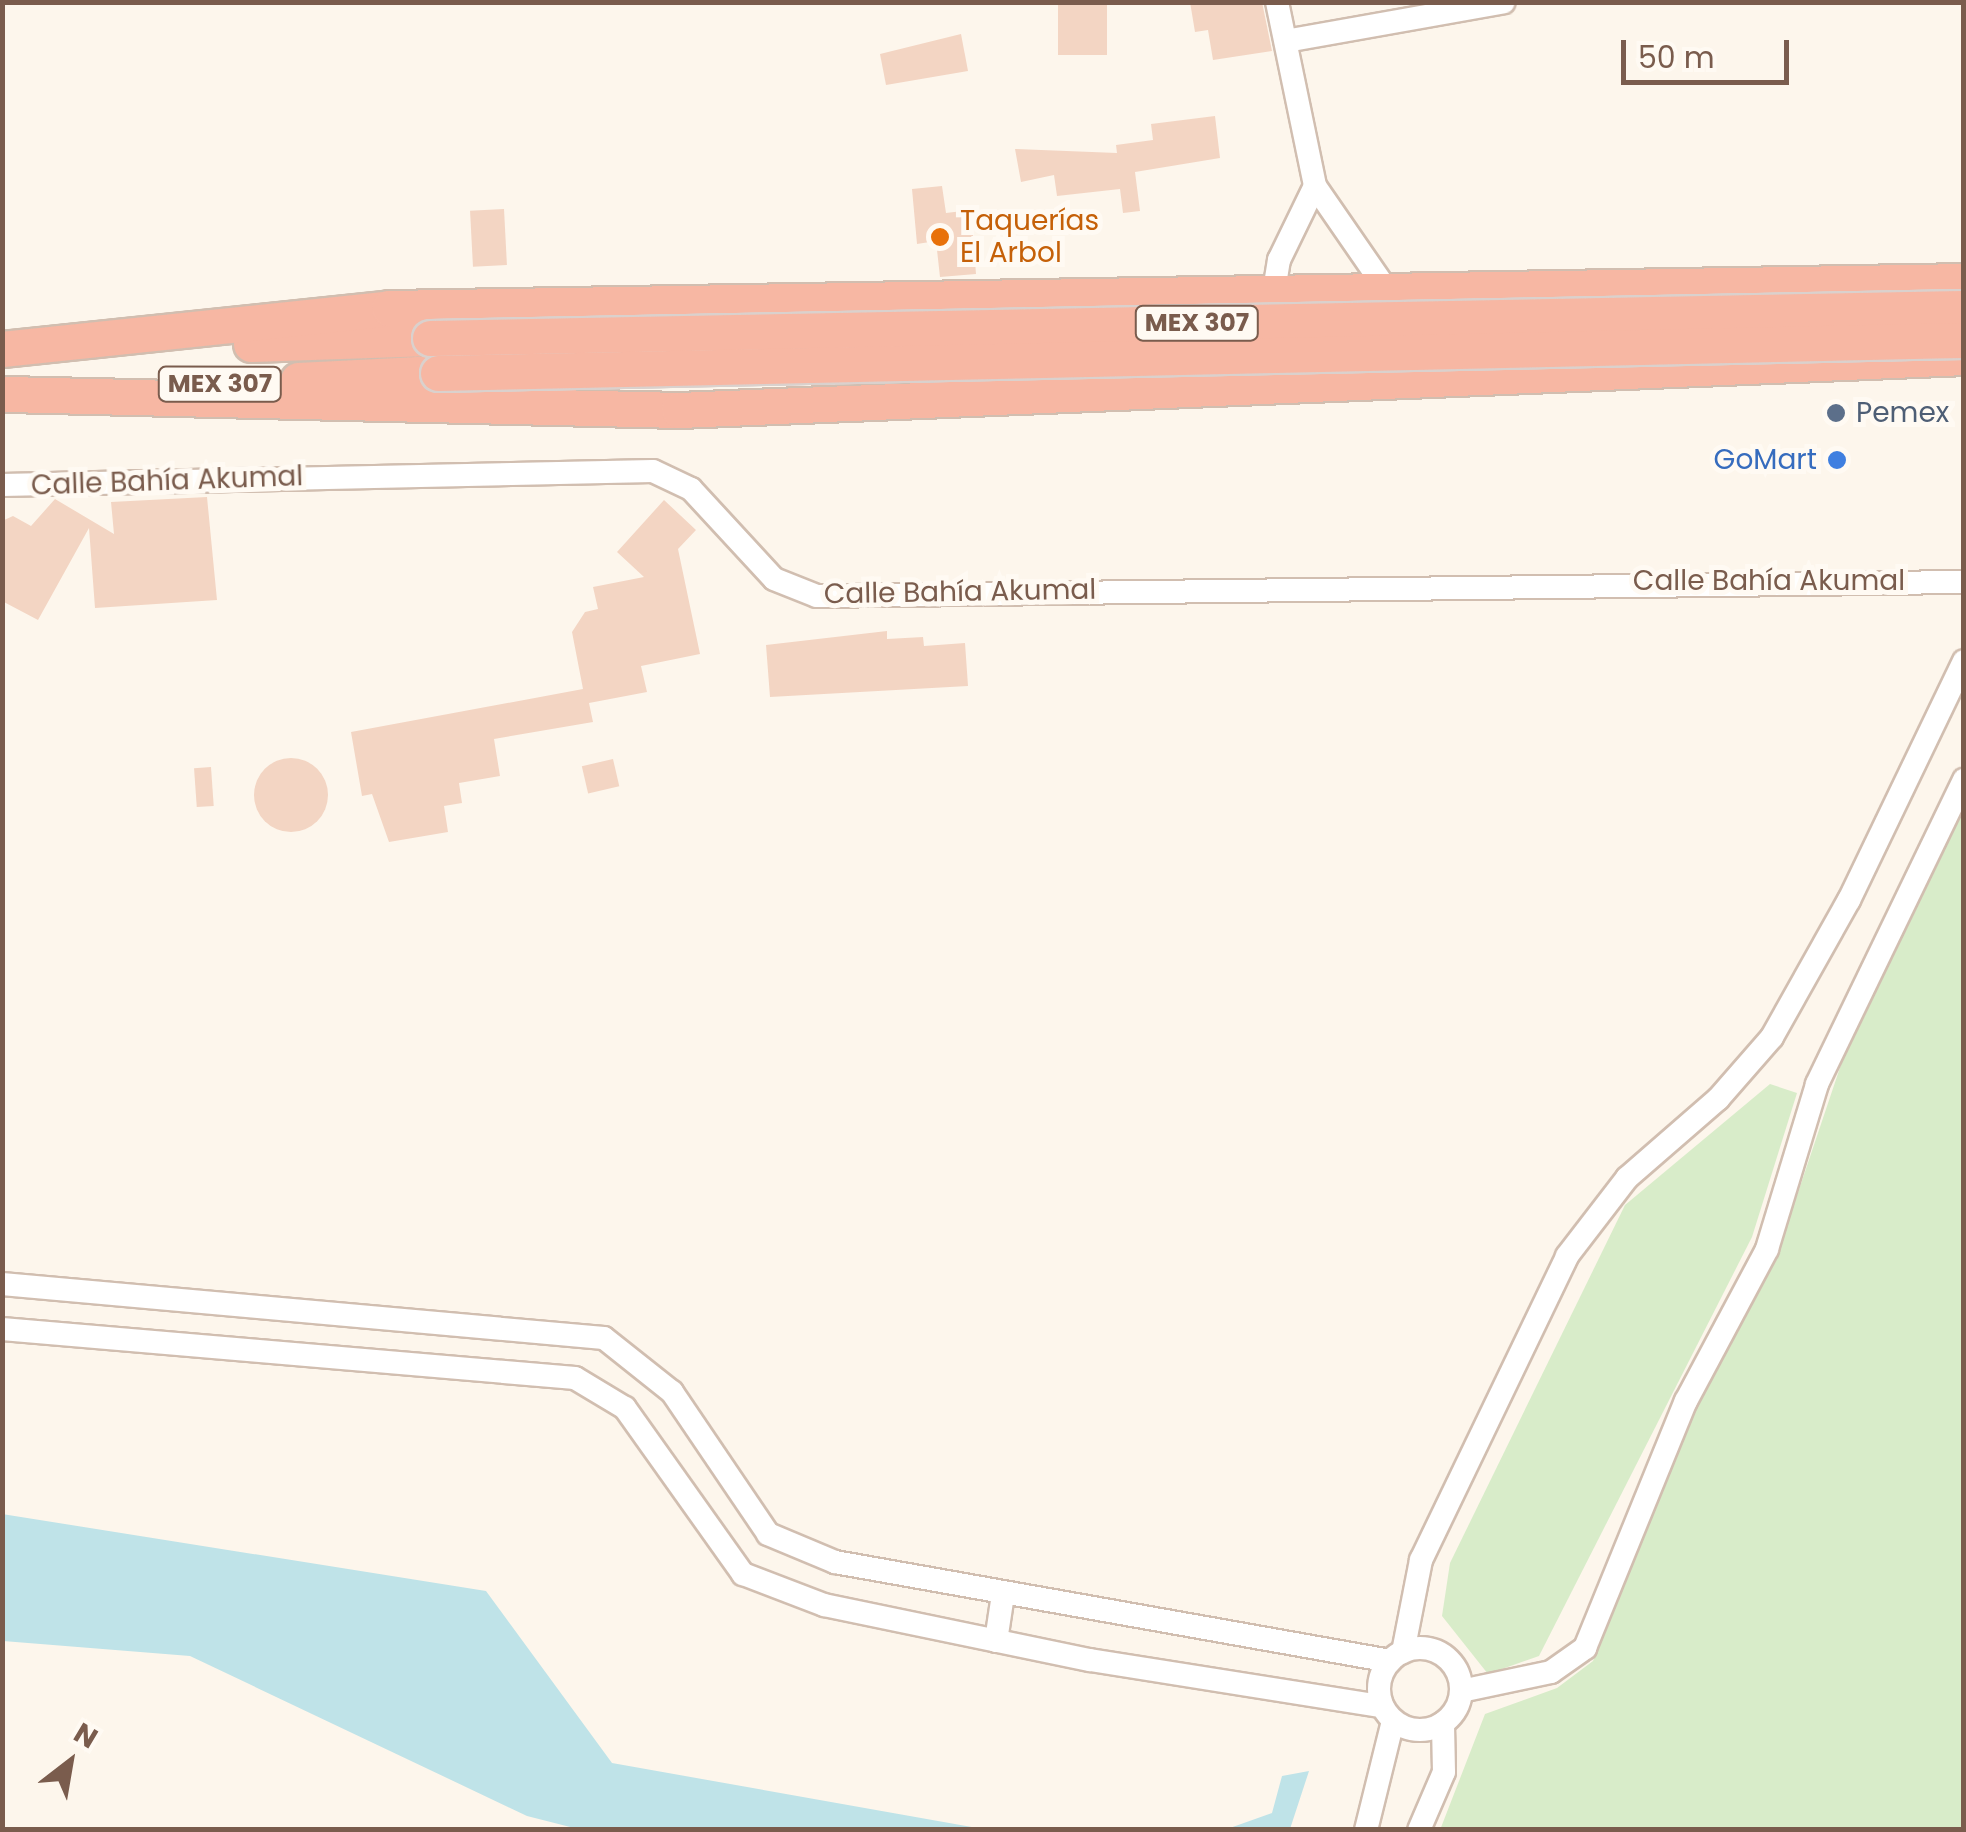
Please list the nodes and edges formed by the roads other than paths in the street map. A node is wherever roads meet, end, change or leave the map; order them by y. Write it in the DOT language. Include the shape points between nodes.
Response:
graph roads {
  1 [pos="1278,2"];
  2 [pos="1504,2"];
  3 [pos="1286,41"];
  4 [pos="1316,186"];
  5 [pos="1964,281"];
  6 [pos="1392,295"];
  7 [pos="1272,298"];
  8 [pos="1964,308"];
  9 [pos="1964,340"];
  10 [pos="2,350"];
  11 [pos="1964,357"];
  12 [pos="1383,383"];
  13 [pos="1300,384"];
  14 [pos="4,395"];
  15 [pos="2,485"];
  16 [pos="1964,582"];
  17 [pos="1964,661"];
  18 [pos="1964,780"];
  19 [pos="2,1284"];
  20 [pos="225,1302"];
  21 [pos="2,1329"];
  22 [pos="226,1344"];
  23 [pos="1002,1594"];
  24 [pos="996,1641"];
  25 [pos="1397,1656"];
  26 [pos="1461,1691"];
  27 [pos="1388,1713"];
  28 [pos="1444,1723"];
  29 [pos="1366,1830"];
  30 [pos="1419,1830"];
  1 -- 3 [label="street"];
  2 -- 3 [label="street"];
  3 -- 4 [label="street"];
  4 -- 6 [label="street"];
  4 -- 7 [label="street" via="1278,260"];
  5 -- 6 [label="highway"];
  6 -- 7 [label="highway"];
  6 -- 12 [label="street" via="1399,334"];
  7 -- 10 [label="highway" via="389,308"];
  7 -- 13 [label="street" via="1275,336"];
  8 -- 10 [label="highway, MEX 307, bridge"];
  9 -- 14 [label="highway, MEX 307, bridge" via="438,373"];
  11 -- 12 [label="highway"];
  12 -- 13 [label="highway"];
  13 -- 14 [label="highway" via="678,410"];
  15 -- 16 [label="street, Calle Bahía Akumal" via="654,471 691,488 774,578 816,596"];
  17 -- 25 [label="street" via="1849,900 1772,1037 1718,1100 1627,1178 1567,1256 1421,1560"];
  18 -- 26 [label="street" via="1817,1084 1767,1249 1686,1401 1585,1648 1551,1672"];
  19 -- 20 [label="street"];
  20 -- 22 [label="street"];
  20 -- 23 [label="street" via="604,1338 672,1392 768,1534 834,1562"];
  21 -- 22 [label="street"];
  22 -- 24 [label="street" via="576,1378 625,1408 743,1574 824,1604"];
  23 -- 24 [label="street"];
  23 -- 25 [label="street"];
  24 -- 27 [label="street"];
  25 -- 26 [label="street" via="1443,1655"];
  25 -- 27 [label="street" via="1379,1682"];
  26 -- 28 [label="street"];
  27 -- 28 [label="street" via="1418,1730"];
  27 -- 29 [label="street"];
  28 -- 30 [label="street" via="1444,1772"];
}
